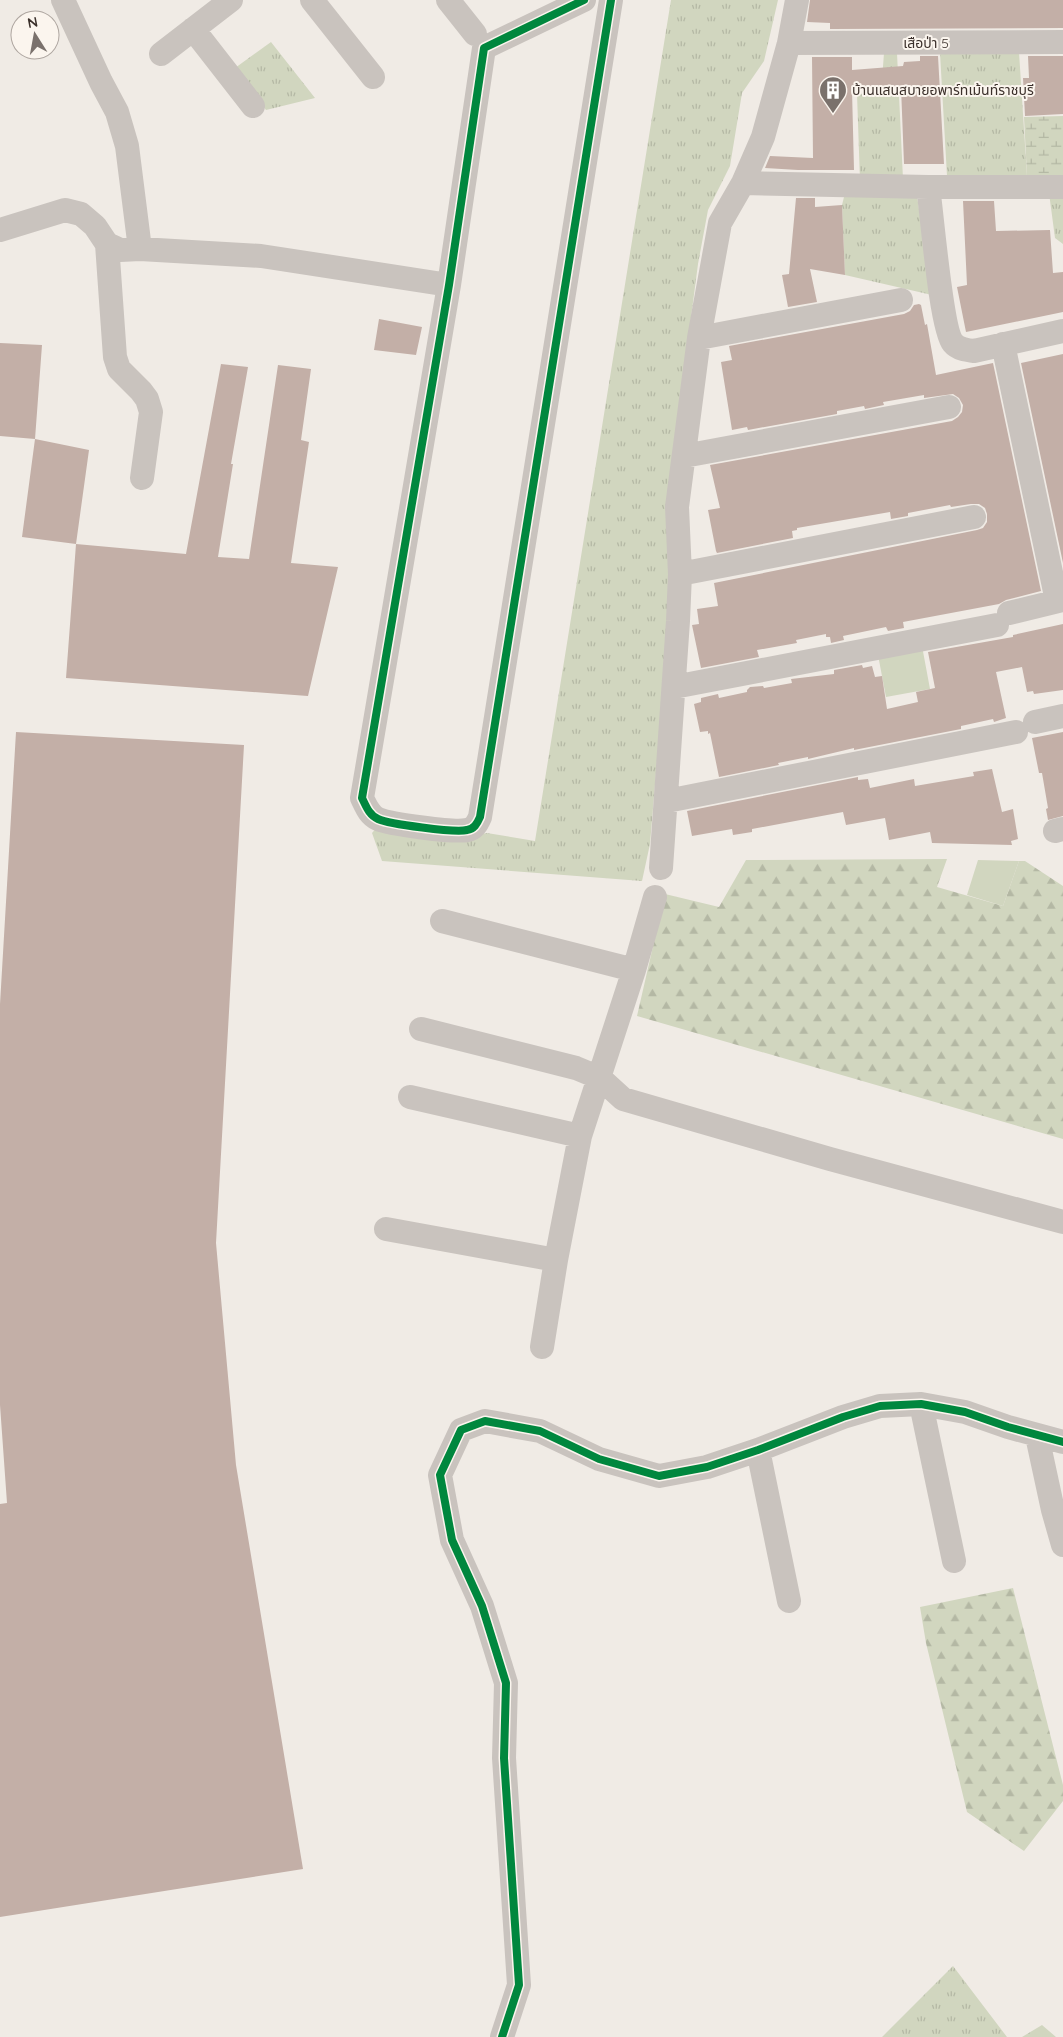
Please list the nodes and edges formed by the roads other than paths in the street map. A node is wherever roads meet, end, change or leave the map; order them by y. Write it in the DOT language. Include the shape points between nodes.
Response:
graph roads {
  1 [pos="63,0"];
  2 [pos="231,0"];
  3 [pos="312,0"];
  4 [pos="448,0"];
  5 [pos="584,0"];
  6 [pos="611,0"];
  7 [pos="797,0"];
  8 [pos="193,30"];
  9 [pos="475,34"];
  10 [pos="1063,42"];
  11 [pos="789,43"];
  12 [pos="161,54"];
  13 [pos="373,77"];
  14 [pos="253,106"];
  15 [pos="743,183"];
  16 [pos="928,187"];
  17 [pos="1063,187"];
  18 [pos="0,230"];
  19 [pos="107,244"];
  20 [pos="140,249"];
  21 [pos="449,285"];
  22 [pos="901,300"];
  23 [pos="1063,331"];
  24 [pos="699,338"];
  25 [pos="1003,344"];
  26 [pos="949,407"];
  27 [pos="684,456"];
  28 [pos="142,478"];
  29 [pos="974,517"];
  30 [pos="680,574"];
  31 [pos="1060,601"];
  32 [pos="674,687"];
  33 [pos="1063,716"];
  34 [pos="667,801"];
  35 [pos="661,868"];
  36 [pos="655,897"];
  37 [pos="442,921"];
  38 [pos="634,970"];
  39 [pos="420,1029"];
  40 [pos="600,1078"];
  41 [pos="410,1097"];
  42 [pos="580,1136"];
  43 [pos="1063,1222"];
  44 [pos="386,1229"];
  45 [pos="556,1260"];
  46 [pos="542,1347"];
  47 [pos="921,1404"];
  48 [pos="1038,1436"];
  49 [pos="1063,1442"];
  50 [pos="758,1450"];
  51 [pos="1063,1545"];
  52 [pos="954,1561"];
  53 [pos="789,1602"];
  54 [pos="502,2037"];
  1 -- 20 [label="street" via="117,112 127,146"];
  2 -- 8 [label="street"];
  3 -- 13 [label="street"];
  4 -- 9 [label="street"];
  5 -- 21 [label="street" via="484,48"];
  6 -- 21 [label="street" via="480,817 477,825 468,830 447,831 378,819 368,811 362,798"];
  7 -- 11 [label="street"];
  8 -- 12 [label="street"];
  8 -- 14 [label="street"];
  10 -- 11 [label="street, เสือป่า 5"];
  11 -- 15 [label="street" via="763,138"];
  15 -- 16 [label="street"];
  15 -- 24 [label="street" via="720,223"];
  16 -- 17 [label="street"];
  16 -- 25 [label="street" via="942,296 952,343 961,349 974,351"];
  18 -- 19 [label="street" via="65,210 81,214"];
  19 -- 20 [label="street" via="120,250"];
  19 -- 28 [label="street" via="114,357 119,369 147,399 151,412"];
  20 -- 21 [label="street" via="261,256"];
  22 -- 24 [label="street"];
  23 -- 25 [label="street"];
  24 -- 27 [label="street"];
  25 -- 31 [label="street"];
  26 -- 27 [label="street"];
  27 -- 30 [label="street" via="677,507"];
  29 -- 30 [label="street"];
  30 -- 32 [label="street"];
  31 -- 32 [label="street" via="1003,619"];
  32 -- 34 [label="street"];
  33 -- 34 [label="street" via="1026,727"];
  34 -- 35 [label="street"];
  36 -- 38 [label="street"];
  37 -- 38 [label="street"];
  38 -- 40 [label="street"];
  39 -- 40 [label="street" via="576,1068"];
  40 -- 42 [label="street"];
  40 -- 43 [label="street" via="623,1099"];
  41 -- 42 [label="street"];
  42 -- 45 [label="street"];
  44 -- 45 [label="street"];
  45 -- 46 [label="street"];
  47 -- 48 [label="street" via="965,1412"];
  47 -- 50 [label="street" via="880,1406"];
  47 -- 52 [label="street"];
  48 -- 49 [label="street"];
  48 -- 51 [label="street"];
  50 -- 53 [label="street"];
  50 -- 54 [label="street" via="707,1467 659,1476 599,1459 540,1431 485,1421 461,1430 440,1475 452,1540 482,1606 506,1683 504,1758 519,1985"];
}
